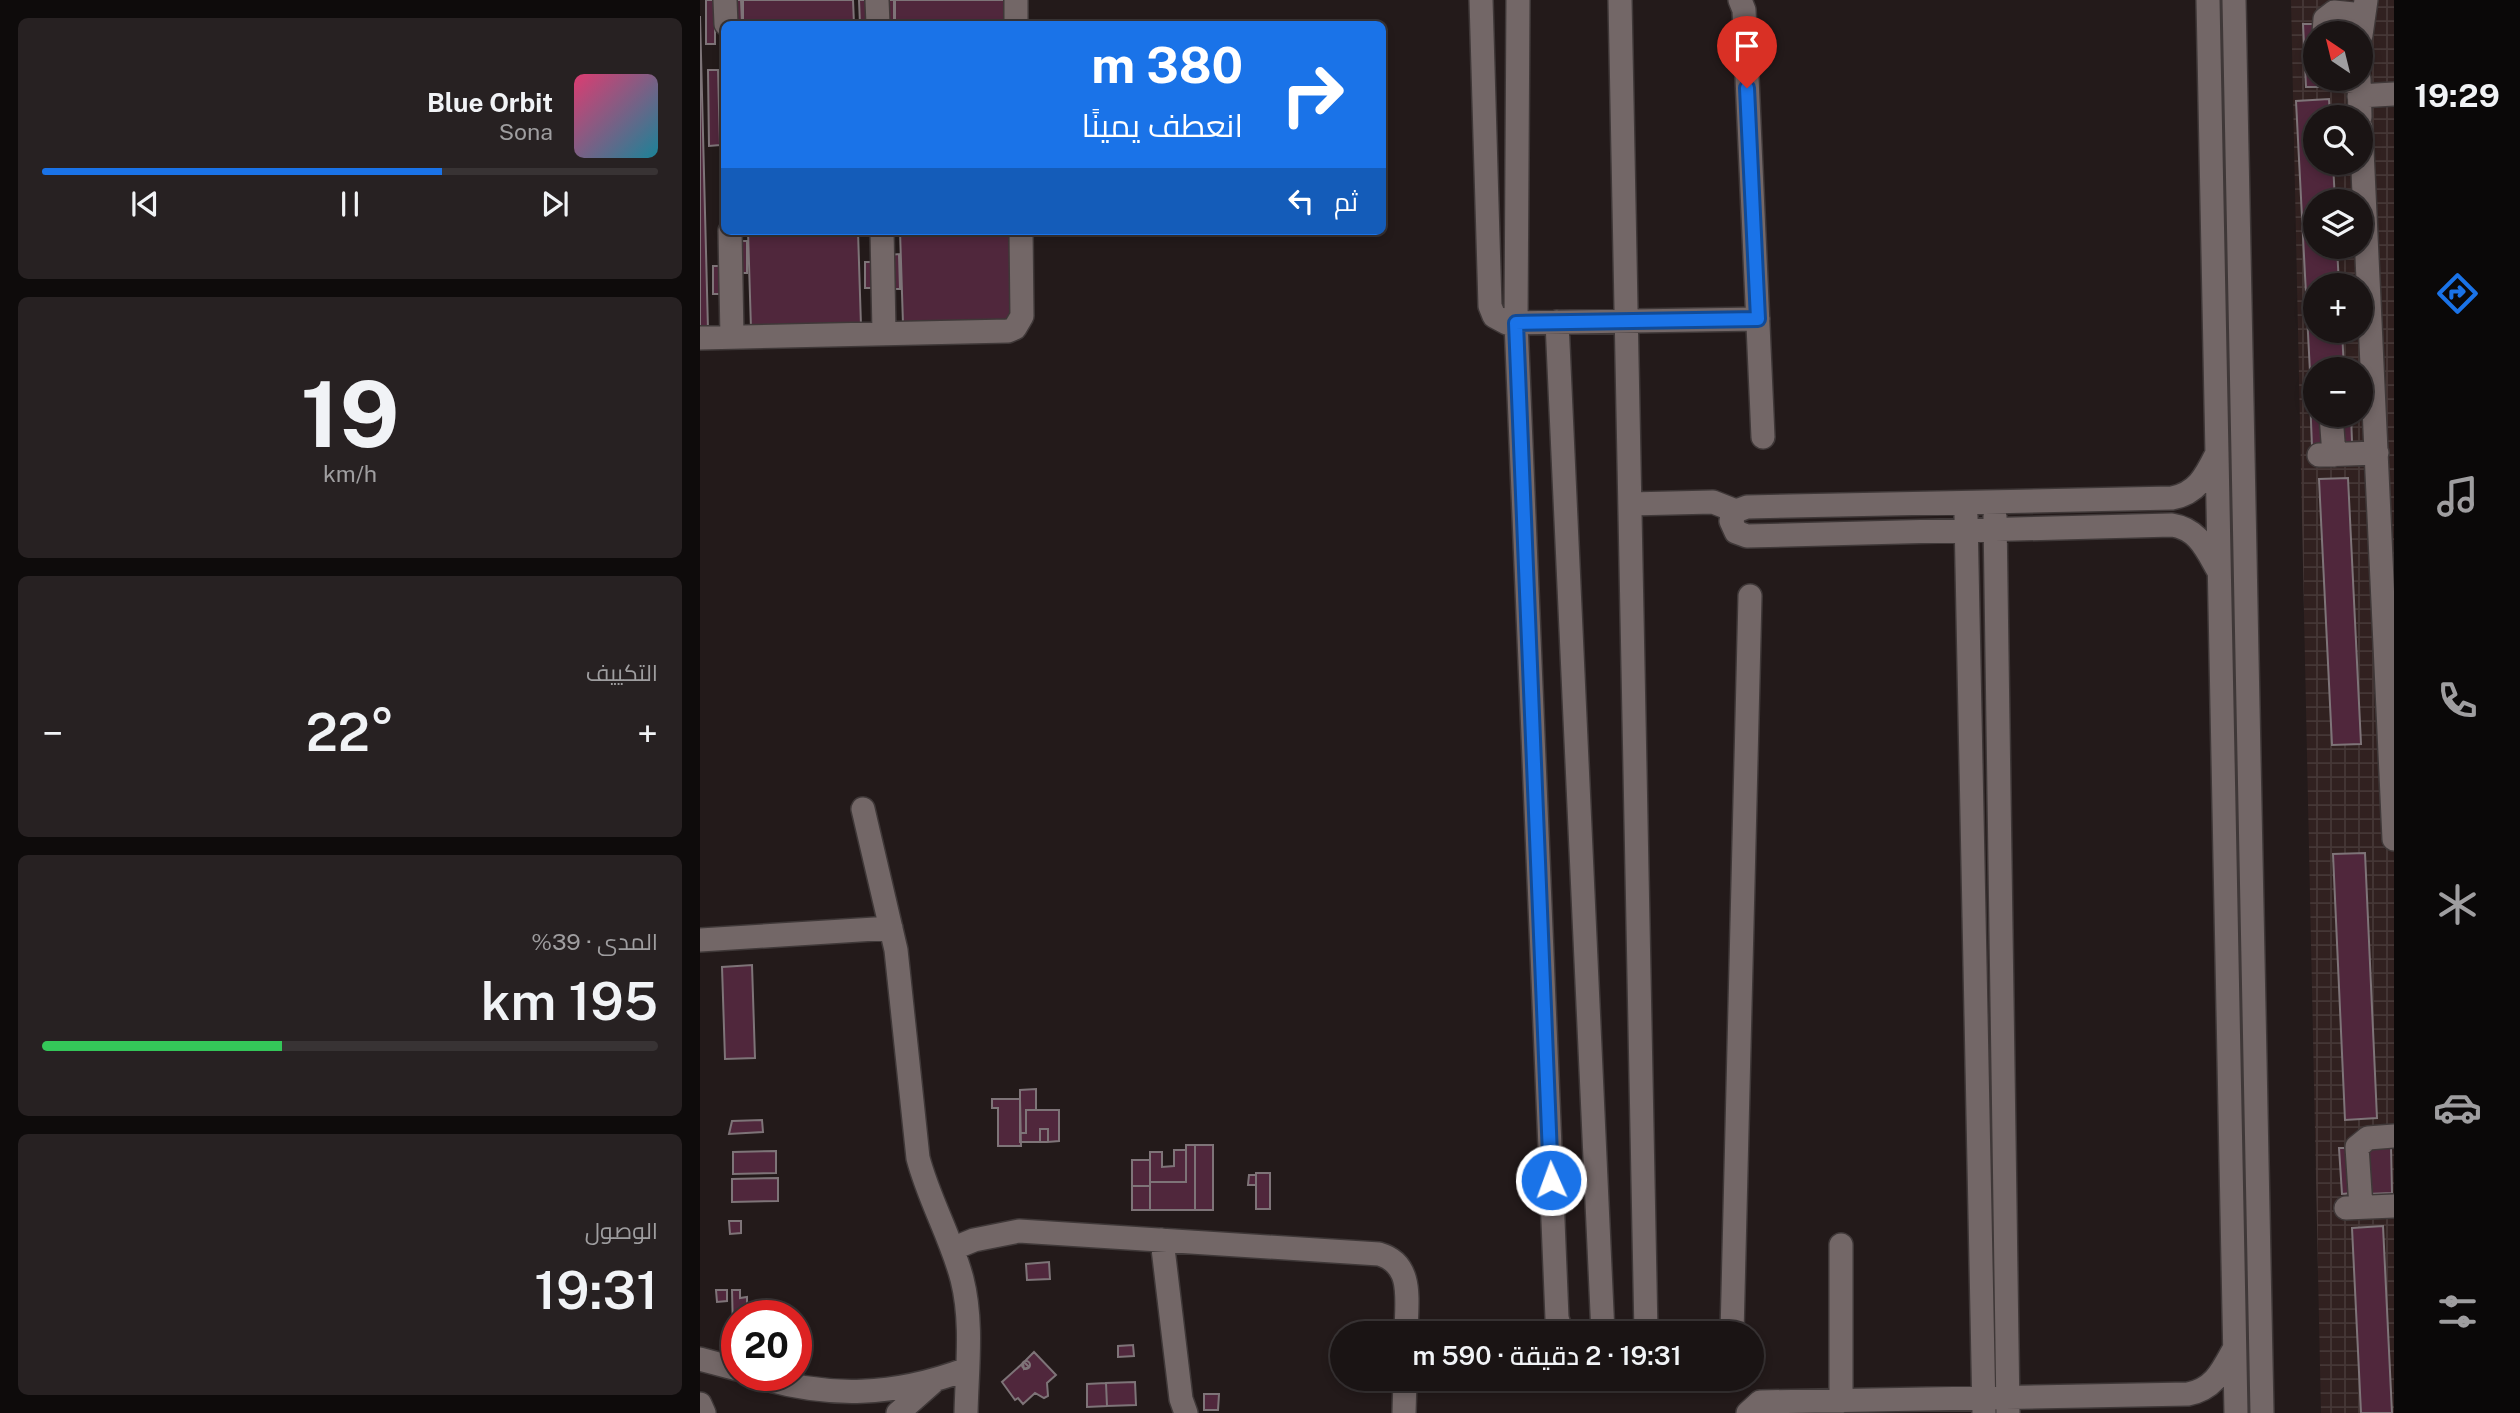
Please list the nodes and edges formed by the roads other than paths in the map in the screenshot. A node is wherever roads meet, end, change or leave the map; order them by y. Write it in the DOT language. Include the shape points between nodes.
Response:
graph roads {
  1 [pos="725,0"];
  2 [pos="877,0"];
  3 [pos="1016,0"];
  4 [pos="1481,0"];
  5 [pos="1518,0"];
  6 [pos="1620,0"];
  7 [pos="1740,0"];
  8 [pos="2208,0"];
  9 [pos="2234,0"];
  10 [pos="2363,17"];
  11 [pos="726,21"];
  12 [pos="878,21"];
  13 [pos="1017,21"];
  14 [pos="2325,21"];
  15 [pos="2359,93"];
  16 [pos="2394,94"];
  17 [pos="2364,175"];
  18 [pos="730,235"];
  19 [pos="882,235"];
  20 [pos="1021,235"];
  21 [pos="1758,319"];
  22 [pos="1626,321"];
  23 [pos="1557,322"];
  24 [pos="1516,323"];
  25 [pos="884,332"];
  26 [pos="732,337"];
  27 [pos="700,338"];
  28 [pos="2376,383"];
  29 [pos="2330,427"];
  30 [pos="1763,437"];
  31 [pos="2218,450"];
  32 [pos="2377,453"];
  33 [pos="2218,486"];
  34 [pos="2244,487"];
  35 [pos="1966,502"];
  36 [pos="1995,502"];
  37 [pos="1630,504"];
  38 [pos="1736,511"];
  39 [pos="1995,529"];
  40 [pos="1966,530"];
  41 [pos="2220,572"];
  42 [pos="1750,596"];
  43 [pos="2390,660"];
  44 [pos="863,809"];
  45 [pos="2394,839"];
  46 [pos="891,928"];
  47 [pos="700,940"];
  48 [pos="2394,1136"];
  49 [pos="2394,1206"];
  50 [pos="1162,1240"];
  51 [pos="1841,1245"];
  52 [pos="952,1249"];
  53 [pos="1406,1321"];
  54 [pos="1558,1321"];
  55 [pos="1602,1321"];
  56 [pos="1646,1321"];
  57 [pos="1732,1321"];
  58 [pos="2235,1347"];
  59 [pos="700,1359"];
  60 [pos="721,1365"];
  61 [pos="967,1368"];
  62 [pos="934,1381"];
  63 [pos="812,1390"];
  64 [pos="1405,1391"];
  65 [pos="1841,1401"];
  66 [pos="700,1404"];
  67 [pos="1984,1405"];
  68 [pos="2008,1405"];
  69 [pos="704,1413"];
  70 [pos="898,1413"];
  71 [pos="966,1413"];
  72 [pos="1186,1413"];
  73 [pos="1404,1413"];
  74 [pos="1748,1413"];
  75 [pos="2236,1413"];
  76 [pos="2262,1413"];
  1 -- 11 [label="street"];
  2 -- 12 [label="street"];
  3 -- 13 [label="street"];
  4 -- 24 [label="street" via="1490,306 1497,319"];
  5 -- 24 [label="street"];
  6 -- 22 [label="street"];
  7 -- 21 [label="street"];
  8 -- 31 [label="street"];
  9 -- 34 [label="street"];
  10 -- 14 [label="street" via="2334,12"];
  15 -- 16 [label="street"];
  17 -- 28 [label="street"];
  18 -- 26 [label="street"];
  19 -- 25 [label="street"];
  20 -- 25 [label="street" via="1022,316 1015,328 1001,332"];
  21 -- 22 [label="street"];
  21 -- 30 [label="street"];
  22 -- 23 [label="street"];
  22 -- 37 [label="street"];
  23 -- 24 [label="street"];
  23 -- 55 [label="street"];
  24 -- 54 [label="street"];
  25 -- 26 [label="street"];
  26 -- 27 [label="street"];
  28 -- 32 [label="street"];
  29 -- 32 [label="street" via="2326,455"];
  31 -- 33 [label="street"];
  31 -- 36 [label="street" via="2200,484 2182,496"];
  32 -- 43 [label="street"];
  33 -- 34 [label="street" via="2232,497"];
  33 -- 41 [label="street"];
  34 -- 76 [label="street"];
  35 -- 36 [label="street"];
  35 -- 38 [label="street" via="1747,507"];
  35 -- 40 [label="street"];
  36 -- 39 [label="street"];
  37 -- 38 [label="street" via="1713,502"];
  37 -- 56 [label="street"];
  38 -- 40 [label="street" via="1732,527 1747,536"];
  39 -- 40 [label="street"];
  39 -- 41 [label="street" via="2182,526 2199,537"];
  39 -- 68 [label="street"];
  40 -- 67 [label="street"];
  41 -- 58 [label="street"];
  42 -- 57 [label="street"];
  43 -- 45 [label="street"];
  44 -- 46 [label="street"];
  46 -- 47 [label="street"];
  46 -- 52 [label="street" via="918,1158"];
  48 -- 49 [label="street" via="2368,1138 2357,1147 2354,1207"];
  50 -- 52 [label="street" via="1018,1231"];
  50 -- 53 [label="street" via="1388,1257 1406,1278"];
  50 -- 72 [label="street"];
  51 -- 65 [label="street"];
  52 -- 61 [label="street" via="967,1313"];
  58 -- 68 [label="street" via="2216,1380 2199,1392"];
  58 -- 75 [label="street"];
  59 -- 60 [label="street"];
  61 -- 62 [label="street"];
  61 -- 71 [label="street"];
  62 -- 63 [label="street" via="883,1392"];
  62 -- 70 [label="street"];
  64 -- 73 [label="street"];
  65 -- 67 [label="street"];
  65 -- 74 [label="street" via="1760,1402"];
  66 -- 69 [label="street"];
  67 -- 68 [label="street"];
}
